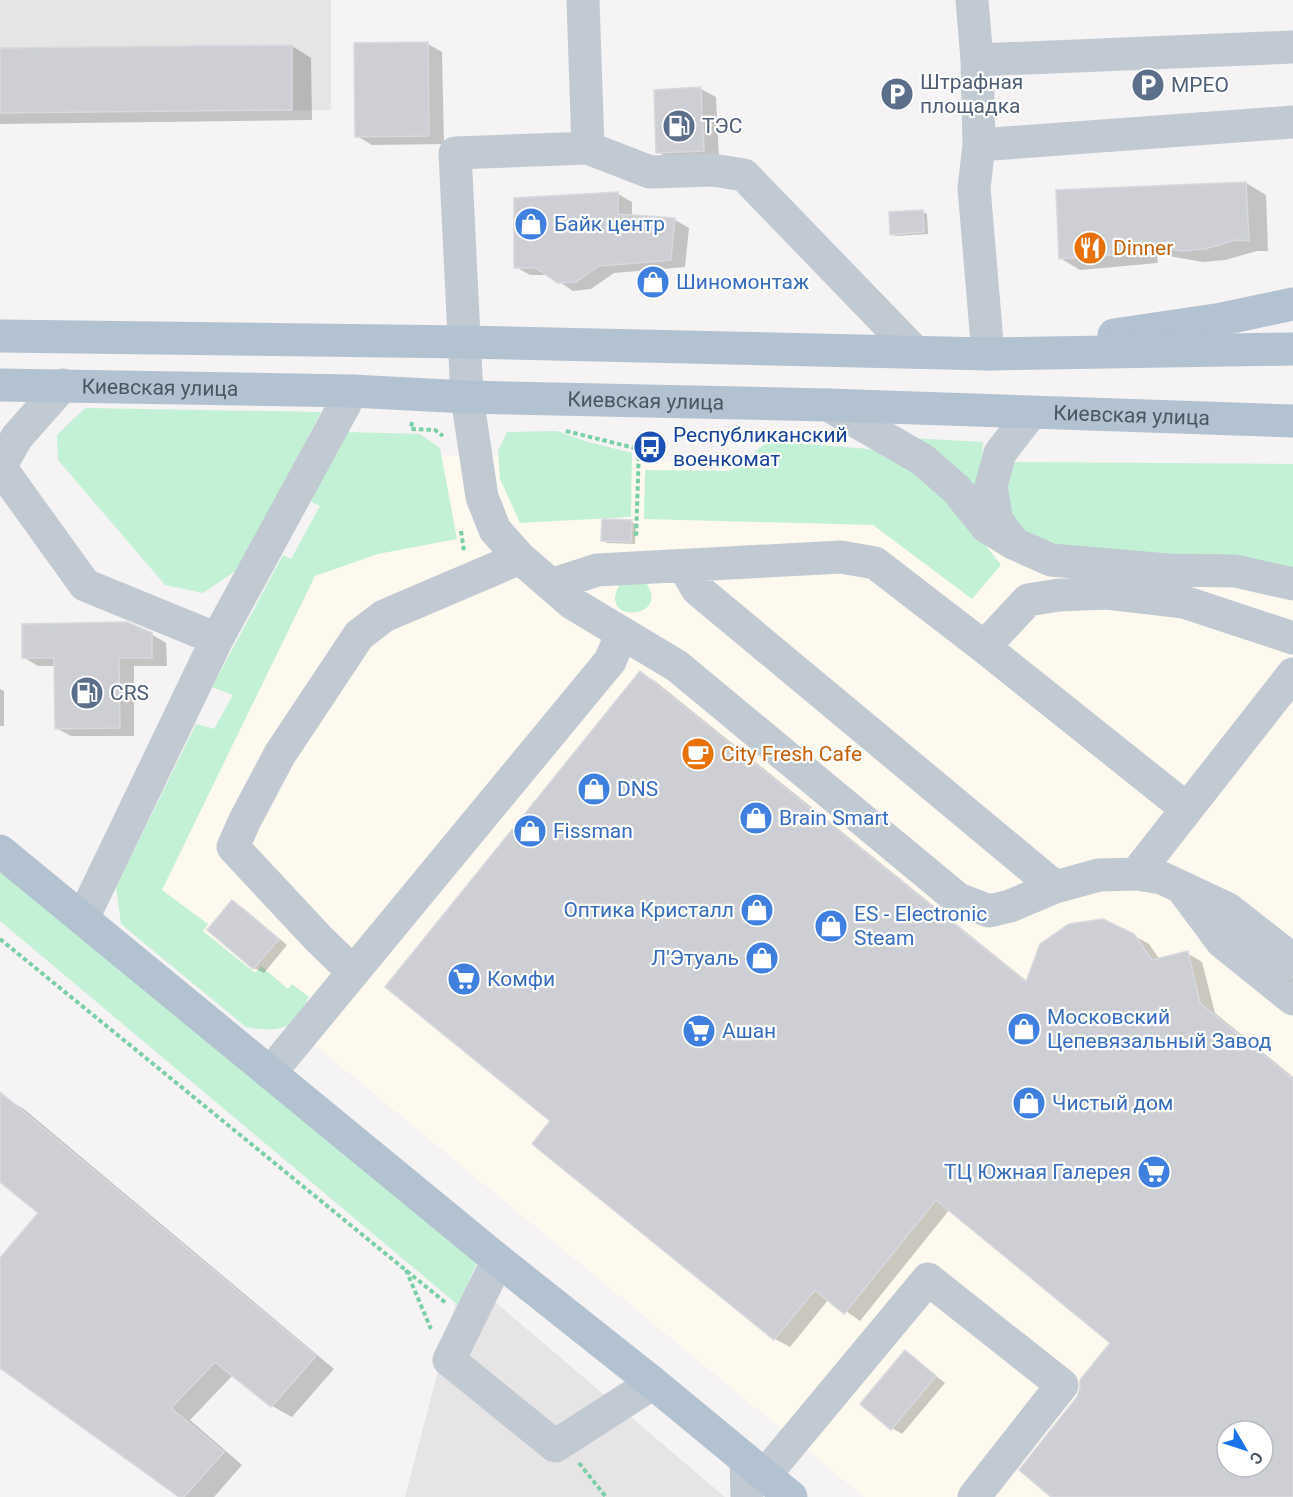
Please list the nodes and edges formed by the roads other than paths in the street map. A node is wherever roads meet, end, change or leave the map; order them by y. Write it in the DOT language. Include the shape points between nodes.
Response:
graph roads {
  1 [pos="583,0"];
  2 [pos="972,0"];
  3 [pos="1293,46"];
  4 [pos="977,60"];
  5 [pos="1293,122"];
  6 [pos="979,145"];
  7 [pos="588,148"];
  8 [pos="1293,304"];
  9 [pos="0,336"];
  10 [pos="465,342"];
  11 [pos="1293,350"];
  12 [pos="915,352"];
  13 [pos="988,354"];
  14 [pos="0,385"];
  15 [pos="63,385"];
  16 [pos="352,391"];
  17 [pos="467,397"];
  18 [pos="828,405"];
  19 [pos="1031,413"];
  20 [pos="1293,421"];
  21 [pos="0,467"];
  22 [pos="1013,543"];
  23 [pos="520,558"];
  24 [pos="684,566"];
  25 [pos="1293,584"];
  26 [pos="551,585"];
  27 [pos="622,633"];
  28 [pos="1293,638"];
  29 [pos="218,639"];
  30 [pos="984,647"];
  31 [pos="1293,674"];
  32 [pos="1187,809"];
  33 [pos="0,851"];
  34 [pos="1136,874"];
  35 [pos="1055,887"];
  36 [pos="1182,887"];
  37 [pos="83,918"];
  38 [pos="1293,960"];
  39 [pos="353,972"];
  40 [pos="1293,999"];
  41 [pos="270,1073"];
  42 [pos="498,1260"];
  43 [pos="653,1383"];
  44 [pos="753,1477"];
  45 [pos="791,1497"];
  46 [pos="974,1497"];
  1 -- 7 [label="street"];
  2 -- 4 [label="street"];
  3 -- 4 [label="street"];
  4 -- 6 [label="street"];
  5 -- 6 [label="street"];
  6 -- 13 [label="street" via="967,188"];
  7 -- 10 [label="street" via="455,153"];
  7 -- 12 [label="street" via="650,172 712,170 744,175"];
  8 -- 13 [label="main road" via="1222,319"];
  9 -- 10 [label="main road"];
  10 -- 12 [label="main road"];
  10 -- 17 [label="street"];
  11 -- 13 [label="main road"];
  12 -- 13 [label="main road"];
  14 -- 15 [label="main road, Киевская улица"];
  15 -- 16 [label="main road, Киевская улица"];
  15 -- 21 [label="street" via="17,437"];
  16 -- 17 [label="main road, Киевская улица"];
  16 -- 29 [label="street"];
  17 -- 18 [label="main road, Киевская улица"];
  17 -- 23 [label="street" via="482,497 495,530"];
  18 -- 19 [label="main road, Киевская улица"];
  18 -- 22 [label="street" via="923,460 956,489 987,526"];
  19 -- 20 [label="main road, Киевская улица"];
  19 -- 22 [label="street" via="1000,453 991,486 997,521"];
  21 -- 29 [label="street" via="85,585"];
  22 -- 25 [label="street" via="1051,560 1234,571"];
  23 -- 26 [label="street"];
  23 -- 39 [label="street" via="384,616 359,635 280,754 233,847"];
  24 -- 26 [label="street" via="597,570"];
  24 -- 30 [label="street" via="841,557 875,563"];
  24 -- 35 [label="street" via="697,589"];
  26 -- 27 [label="street" via="572,603"];
  27 -- 35 [label="street" via="677,666 958,899 989,911"];
  27 -- 39 [label="street" via="610,661"];
  28 -- 30 [label="street" via="1184,602 1097,593 1028,600"];
  29 -- 37 [label="street"];
  30 -- 32 [label="street"];
  31 -- 32 [label="street"];
  32 -- 34 [label="street"];
  33 -- 37 [label="main road"];
  34 -- 35 [label="street" via="1099,875"];
  34 -- 36 [label="street" via="1162,878"];
  36 -- 38 [label="street" via="1228,909"];
  36 -- 40 [label="street" via="1222,942"];
  37 -- 41 [label="main road"];
  39 -- 41 [label="street"];
  41 -- 42 [label="main road"];
  42 -- 43 [label="main road"];
  42 -- 43 [label="street" via="449,1360 555,1446"];
  43 -- 44 [label="main road"];
  44 -- 45 [label="main road"];
  44 -- 46 [label="street" via="928,1279 1062,1385"];
}
